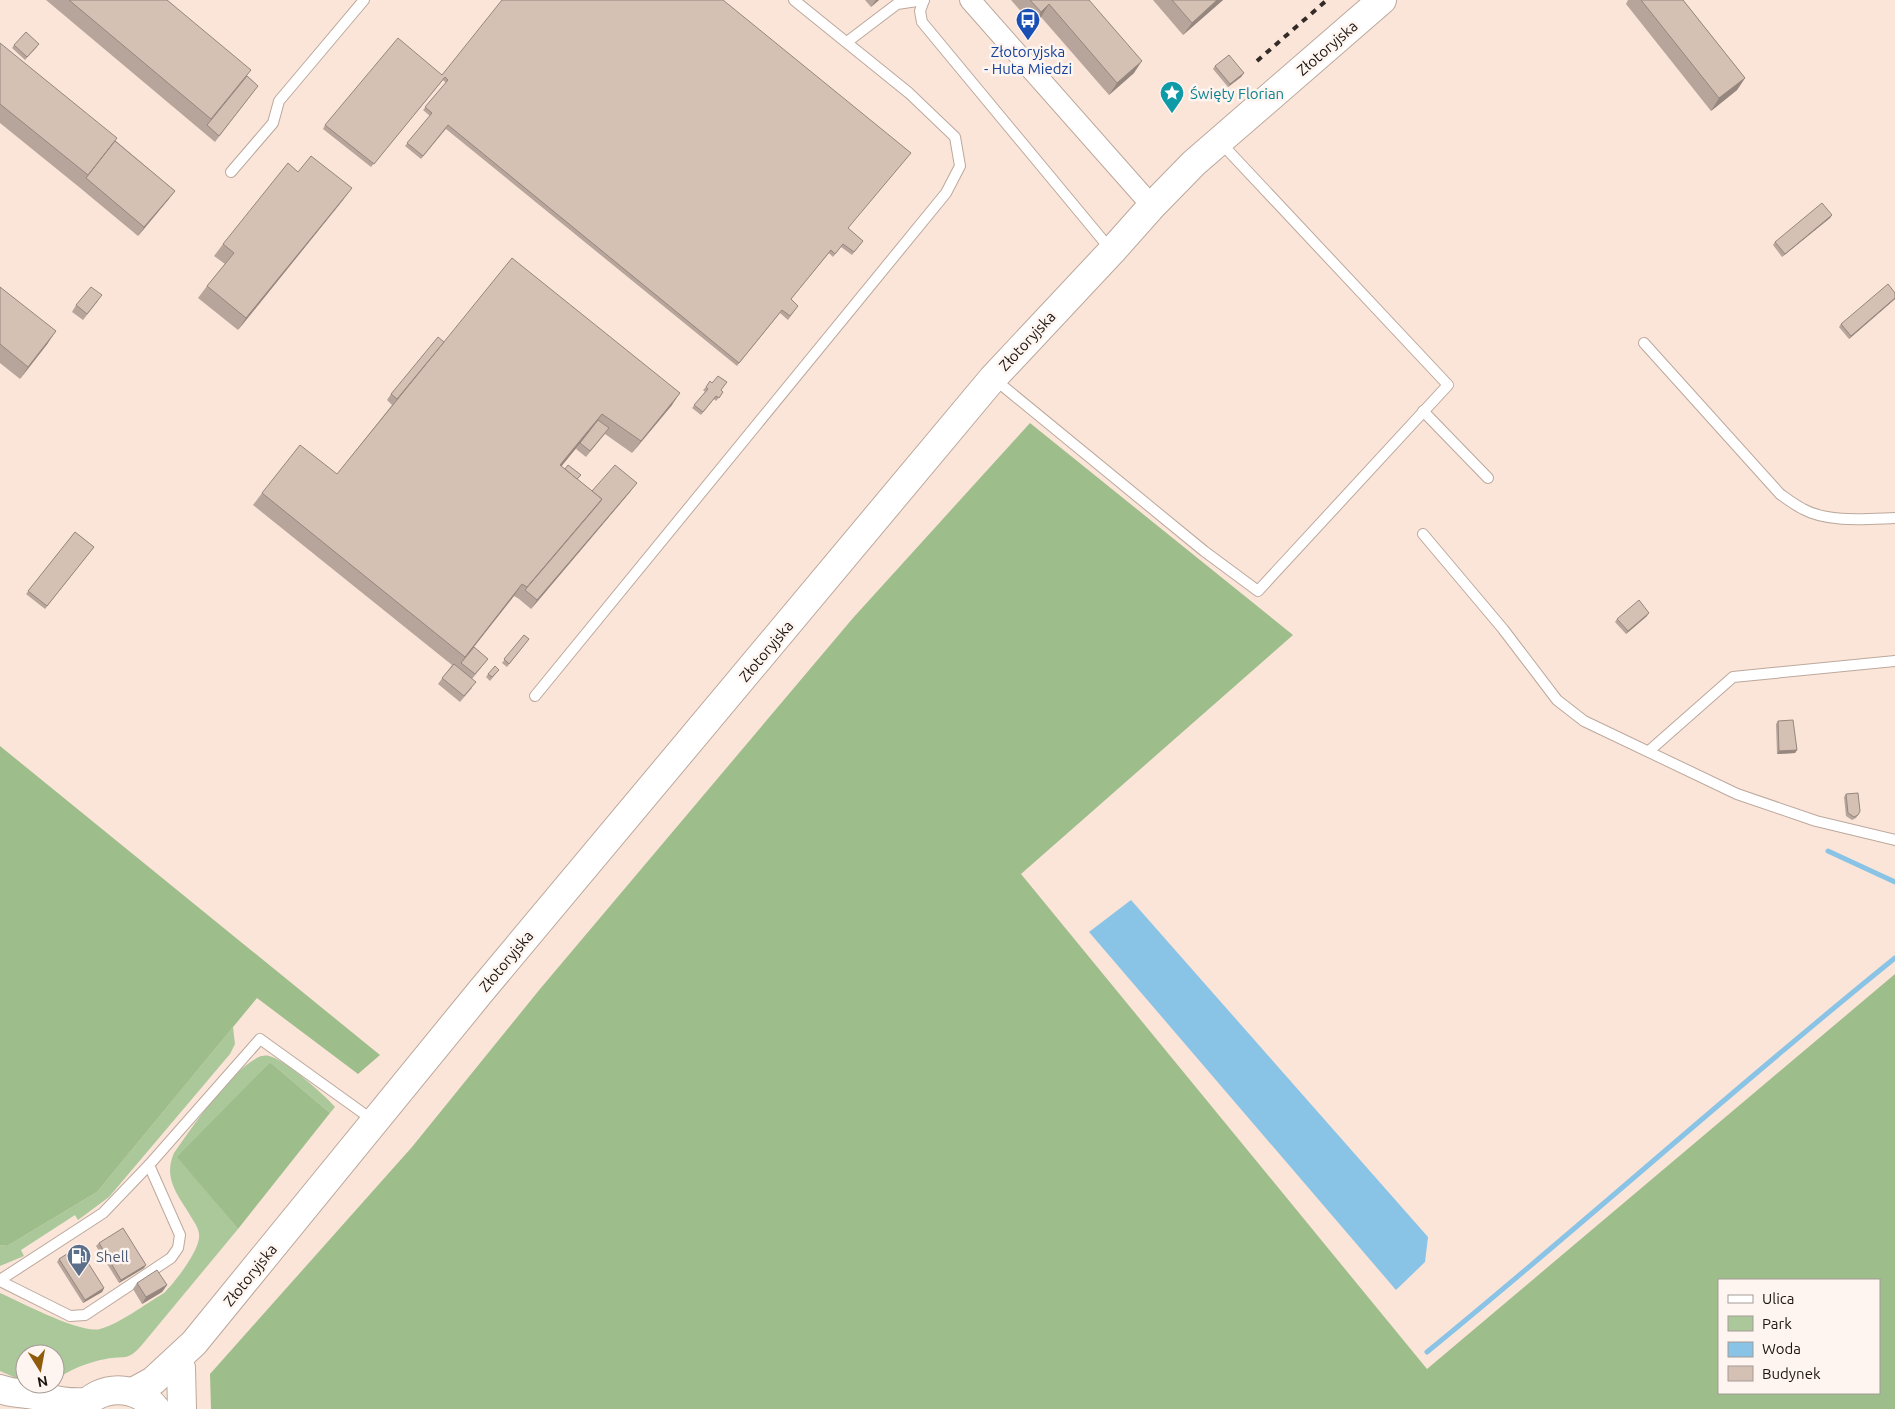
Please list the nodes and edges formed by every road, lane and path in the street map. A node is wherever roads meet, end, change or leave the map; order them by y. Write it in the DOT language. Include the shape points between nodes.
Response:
graph roads {
  1 [pos="364,0"];
  2 [pos="794,0"];
  3 [pos="924,0"];
  4 [pos="970,0"];
  5 [pos="1382,0"];
  6 [pos="847,42"];
  7 [pos="1219,141"];
  8 [pos="231,172"];
  9 [pos="1152,206"];
  10 [pos="1112,251"];
  11 [pos="1644,343"];
  12 [pos="993,378"];
  13 [pos="1423,411"];
  14 [pos="1488,478"];
  15 [pos="1895,518"];
  16 [pos="1423,534"];
  17 [pos="1895,661"];
  18 [pos="535,696"];
  19 [pos="1649,751"];
  20 [pos="1895,840"];
  21 [pos="375,1122"];
  22 [pos="149,1165"];
  23 [pos="0,1281"];
  24 [pos="194,1343"];
  25 [pos="181,1368"];
  26 [pos="5,1391"];
  27 [pos="133,1392"];
  28 [pos="84,1406"];
  29 [pos="33,1409"];
  30 [pos="156,1409"];
  31 [pos="161,1409"];
  32 [pos="182,1409"];
  1 -- 8 [label="lane" via="279,101 272,123"];
  2 -- 6 [label="lane"];
  3 -- 6 [label="lane" via="897,4"];
  3 -- 10 [label="lane" via="920,11 922,22"];
  4 -- 9 [label="street"];
  5 -- 7 [label="main road, Złotoryjska"];
  6 -- 18 [label="lane" via="910,93 955,137 960,166 946,193"];
  7 -- 9 [label="main road, Złotoryjska"];
  7 -- 13 [label="lane" via="1448,385"];
  9 -- 10 [label="main road, Złotoryjska"];
  10 -- 12 [label="main road, Złotoryjska"];
  11 -- 15 [label="lane" via="1780,494 1804,510 1829,517 1860,520"];
  12 -- 13 [label="lane" via="1204,551 1258,591"];
  12 -- 21 [label="main road, Złotoryjska" via="487,983"];
  13 -- 14 [label="lane"];
  16 -- 19 [label="lane" via="1503,629 1557,700 1584,721"];
  17 -- 19 [label="lane" via="1733,677"];
  19 -- 20 [label="lane" via="1737,794 1816,821"];
  21 -- 22 [label="lane" via="260,1039"];
  21 -- 24 [label="main road, Złotoryjska"];
  22 -- 23 [label="lane" via="104,1213"];
  22 -- 23 [label="lane" via="180,1235 178,1248 171,1258 79,1317 70,1316"];
  24 -- 25 [label="main road, Złotoryjska"];
  24 -- 27 [label="main road, Złotoryjska" via="153,1381"];
  25 -- 31 [label="main road, Złotoryjska" via="166,1391"];
  25 -- 32 [label="main road"];
  26 -- 28 [label="main road"];
  26 -- 29 [label="main road"];
  27 -- 28 [label="main road" via="111,1390 100,1393"];
  27 -- 30 [label="main road" via="143,1396"];
}
